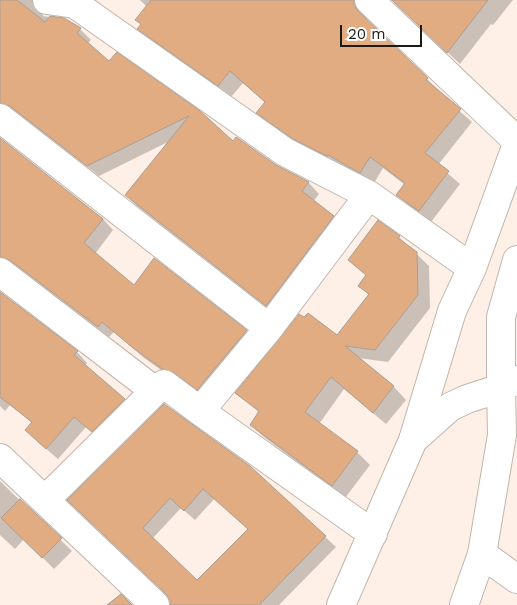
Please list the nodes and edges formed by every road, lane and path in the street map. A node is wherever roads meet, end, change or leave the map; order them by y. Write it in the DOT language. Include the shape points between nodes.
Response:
graph roads {
  1 [pos="47,0"];
  2 [pos="369,0"];
  3 [pos="0,118"];
  4 [pos="517,142"];
  5 [pos="369,195"];
  6 [pos="517,260"];
  7 [pos="472,268"];
  8 [pos="0,272"];
  9 [pos="269,328"];
  10 [pos="509,384"];
  11 [pos="155,391"];
  12 [pos="200,411"];
  13 [pos="413,440"];
  14 [pos="0,458"];
  15 [pos="46,500"];
  16 [pos="373,534"];
  17 [pos="482,554"];
  18 [pos="517,579"];
  19 [pos="154,605"];
  20 [pos="341,605"];
  21 [pos="464,605"];
  1 -- 5 [label="street" via="75,4 285,152"];
  2 -- 4 [label="street"];
  3 -- 9 [label="street"];
  4 -- 7 [label="street"];
  5 -- 7 [label="street"];
  5 -- 9 [label="street"];
  6 -- 10 [label="street" via="500,318"];
  7 -- 13 [label="street" via="452,311"];
  8 -- 11 [label="street"];
  9 -- 12 [label="street"];
  10 -- 13 [label="street" via="450,407"];
  10 -- 17 [label="street"];
  11 -- 12 [label="street" via="164,384"];
  11 -- 15 [label="street"];
  12 -- 16 [label="street"];
  13 -- 16 [label="street"];
  14 -- 15 [label="street"];
  15 -- 19 [label="street"];
  16 -- 20 [label="street"];
  17 -- 18 [label="street"];
  17 -- 21 [label="street"];
}
